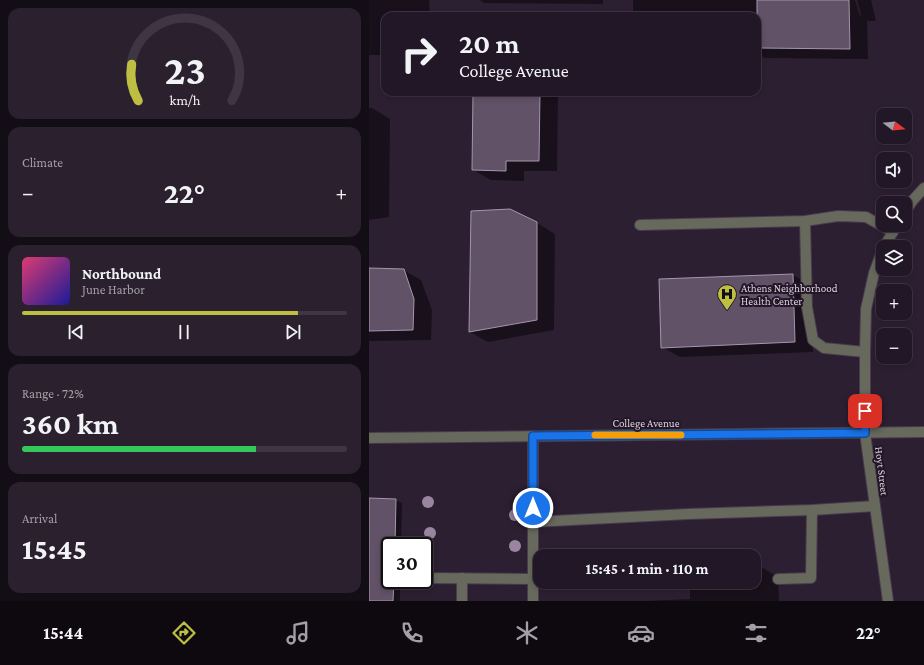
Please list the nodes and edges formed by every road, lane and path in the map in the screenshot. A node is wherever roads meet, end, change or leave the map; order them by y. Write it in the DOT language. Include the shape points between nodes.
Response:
graph roads {
  1 [pos="924,188"];
  2 [pos="912,202"];
  3 [pos="805,221"];
  4 [pos="876,221"];
  5 [pos="640,225"];
  6 [pos="876,268"];
  7 [pos="865,352"];
  8 [pos="924,432"];
  9 [pos="865,433"];
  10 [pos="533,436"];
  11 [pos="369,438"];
  12 [pos="875,506"];
  13 [pos="812,510"];
  14 [pos="533,522"];
  15 [pos="533,549"];
  16 [pos="433,578"];
  17 [pos="462,578"];
  18 [pos="533,579"];
  19 [pos="778,579"];
  20 [pos="533,589"];
  21 [pos="461,601"];
  22 [pos="533,601"];
  23 [pos="888,601"];
  1 -- 2 [label="street"];
  3 -- 4 [label="street" via="838,216 866,217"];
  3 -- 5 [label="street"];
  3 -- 7 [label="street" via="807,308 813,340 824,348"];
  6 -- 7 [label="street, Hoyt Street" via="866,309"];
  7 -- 9 [label="street, Hoyt Street"];
  8 -- 9 [label="street, College Avenue"];
  9 -- 10 [label="street, College Avenue"];
  9 -- 12 [label="street, Hoyt Street"];
  10 -- 11 [label="street, College Avenue"];
  10 -- 14 [label="street"];
  12 -- 13 [label="street"];
  12 -- 23 [label="street, Hoyt Street"];
  13 -- 14 [label="street"];
  13 -- 19 [label="street" via="811,578"];
  14 -- 15 [label="street"];
  16 -- 17 [label="street"];
  17 -- 18 [label="street"];
  17 -- 21 [label="street"];
  20 -- 22 [label="street"];
}
